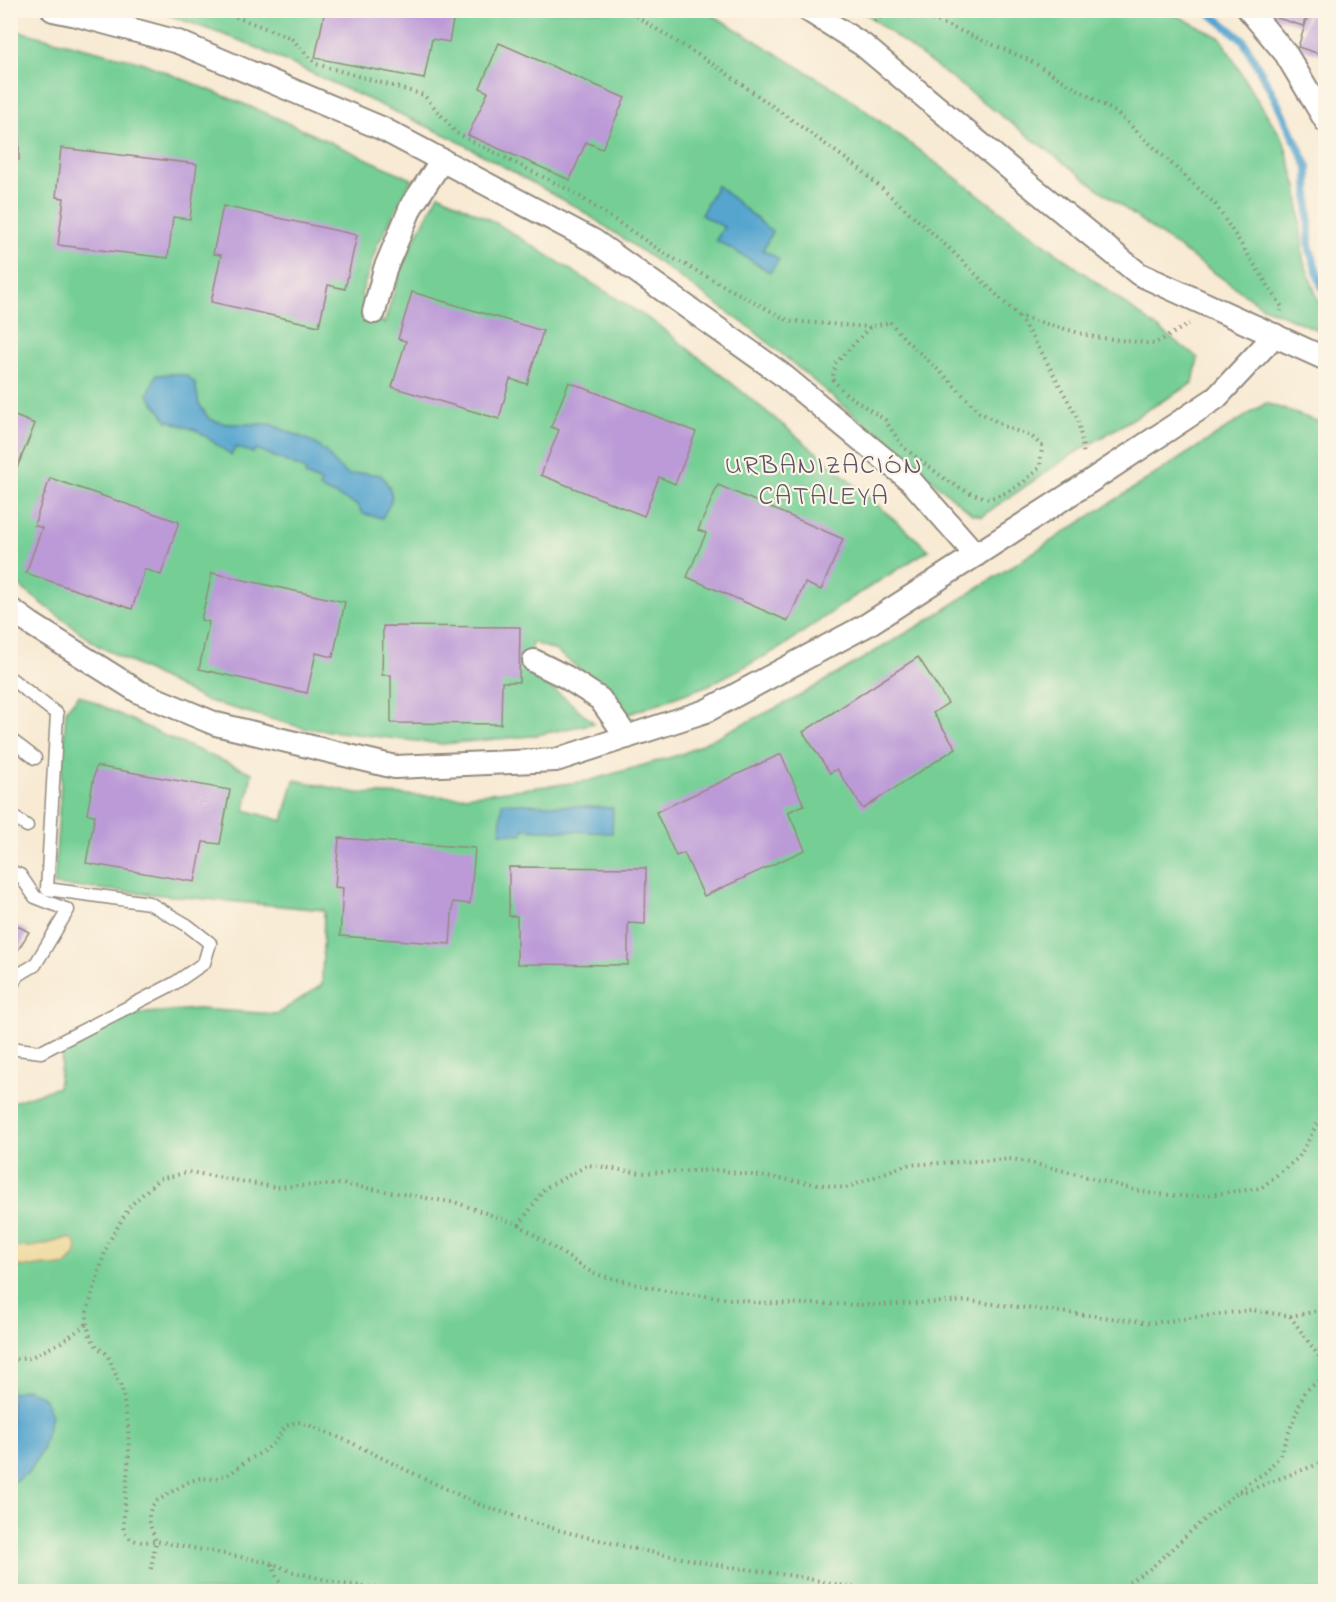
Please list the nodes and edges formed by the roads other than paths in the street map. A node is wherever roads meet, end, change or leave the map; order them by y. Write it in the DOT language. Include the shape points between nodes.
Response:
graph roads {
  1 [pos="53,10"];
  2 [pos="808,10"];
  3 [pos="1249,10"];
  4 [pos="1326,121"];
  5 [pos="442,160"];
  6 [pos="374,312"];
  7 [pos="1275,335"];
  8 [pos="1326,359"];
  9 [pos="976,555"];
  10 [pos="10,609"];
  11 [pos="534,661"];
  12 [pos="10,678"];
  13 [pos="627,737"];
  14 [pos="10,739"];
  15 [pos="35,758"];
  16 [pos="10,815"];
  17 [pos="27,826"];
  18 [pos="10,871"];
  19 [pos="10,988"];
  20 [pos="10,1048"];
  1 -- 5 [label="street" via="178,42 381,128"];
  2 -- 7 [label="street" via="863,45 1139,274"];
  3 -- 4 [label="street" via="1286,54"];
  5 -- 6 [label="street" via="411,207 385,269"];
  5 -- 9 [label="street" via="594,241 780,373 911,481"];
  7 -- 8 [label="street"];
  7 -- 9 [label="street" via="1216,398"];
  9 -- 13 [label="street" via="867,625 706,711"];
  10 -- 13 [label="street" via="139,692 216,724 395,767 556,760"];
  11 -- 13 [label="street" via="600,699"];
  12 -- 20 [label="lane" via="57,714 47,889 149,903 210,944 204,963 145,999 41,1052"];
  14 -- 15 [label="lane"];
  16 -- 17 [label="lane"];
  18 -- 19 [label="lane" via="20,875 35,897 68,910 35,965 18,975"];
}
